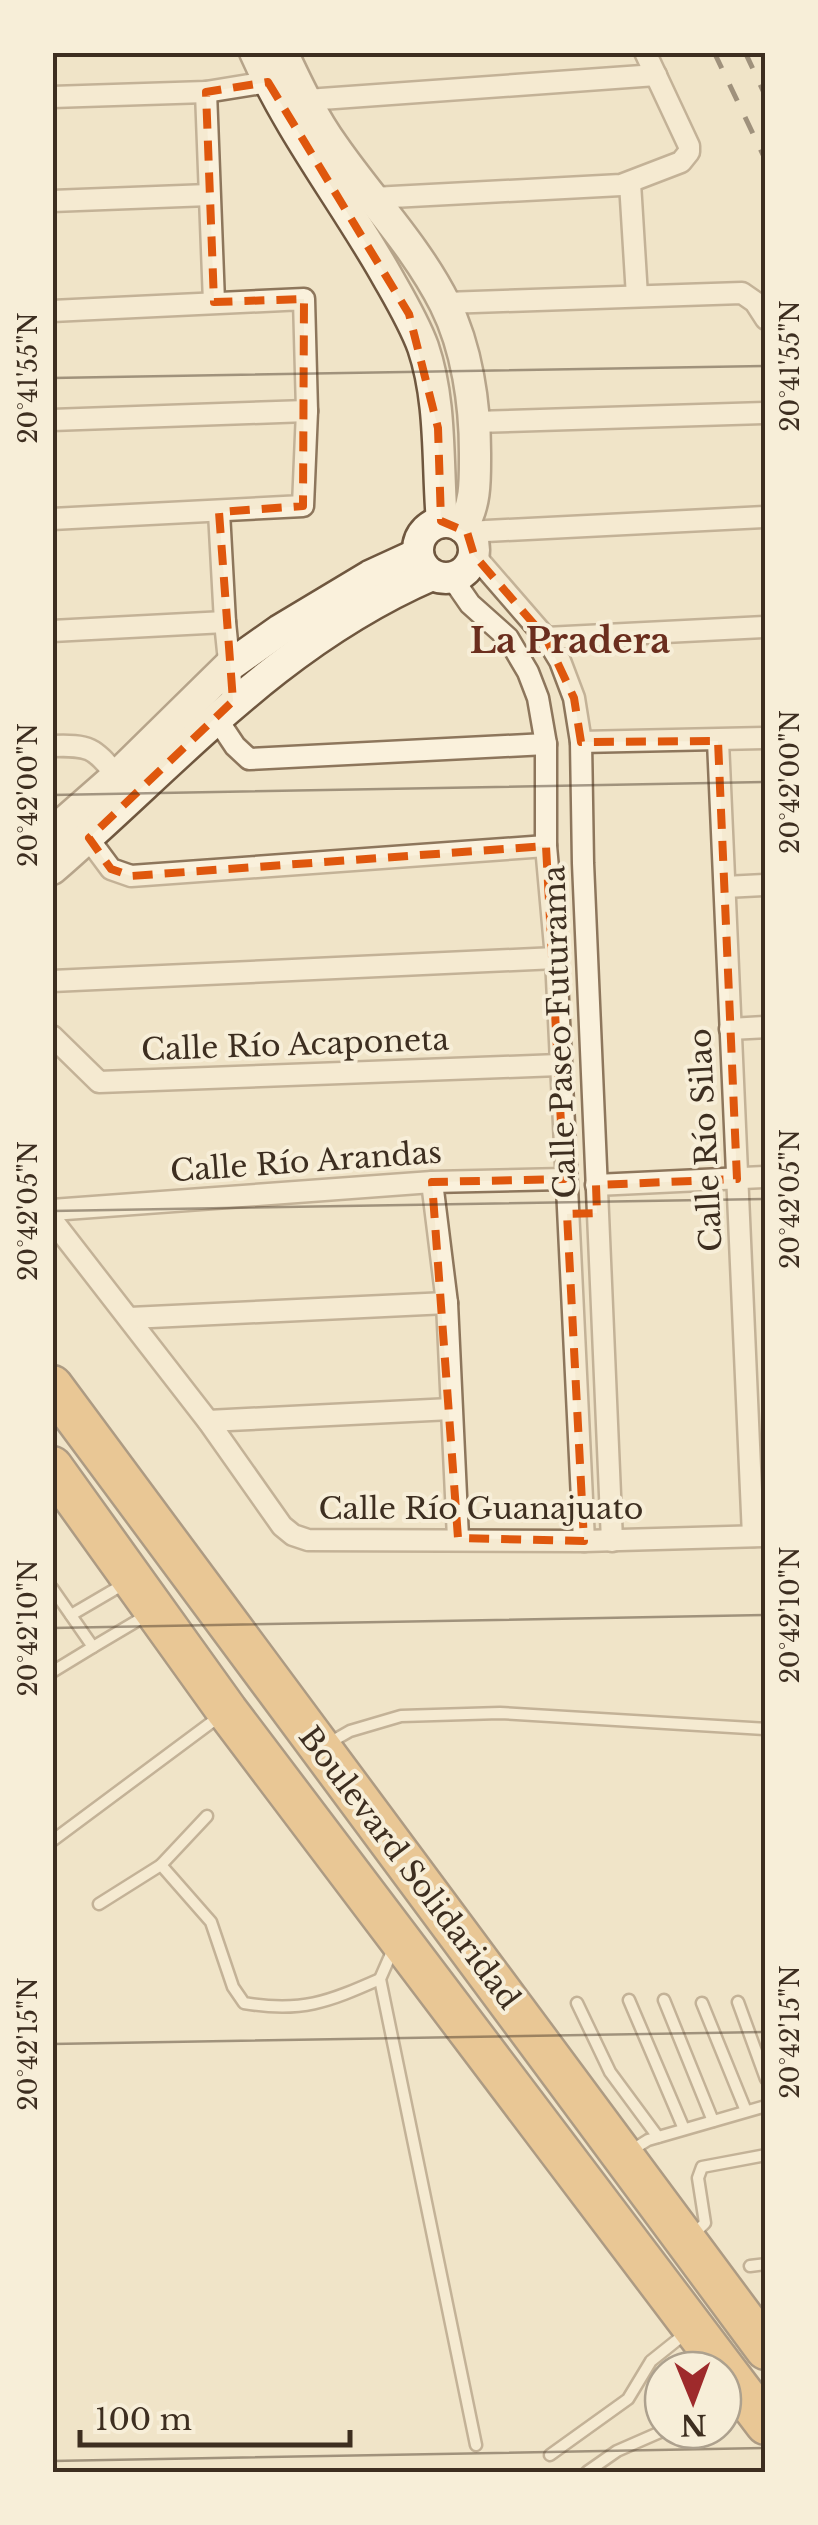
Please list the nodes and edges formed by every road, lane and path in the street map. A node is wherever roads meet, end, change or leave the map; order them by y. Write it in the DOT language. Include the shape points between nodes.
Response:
graph roads {
  1 [pos="256,52"];
  2 [pos="282,52"];
  3 [pos="645,52"];
  4 [pos="656,75"];
  5 [pos="268,82"];
  6 [pos="206,92"];
  7 [pos="52,96"];
  8 [pos="306,100"];
  9 [pos="630,183"];
  10 [pos="209,195"];
  11 [pos="373,198"];
  12 [pos="52,201"];
  13 [pos="637,296"];
  14 [pos="214,302"];
  15 [pos="445,304"];
  16 [pos="52,310"];
  17 [pos="766,319"];
  18 [pos="307,411"];
  19 [pos="766,413"];
  20 [pos="52,420"];
  21 [pos="475,422"];
  22 [pos="219,512"];
  23 [pos="766,517"];
  24 [pos="52,520"];
  25 [pos="461,534"];
  26 [pos="434,569"];
  27 [pos="224,622"];
  28 [pos="766,627"];
  29 [pos="52,630"];
  30 [pos="546,638"];
  31 [pos="229,666"];
  32 [pos="225,710"];
  33 [pos="766,738"];
  34 [pos="718,741"];
  35 [pos="581,742"];
  36 [pos="546,744"];
  37 [pos="52,746"];
  38 [pos="117,776"];
  39 [pos="71,829"];
  40 [pos="546,846"];
  41 [pos="52,870"];
  42 [pos="766,885"];
  43 [pos="725,887"];
  44 [pos="553,907"];
  45 [pos="584,908"];
  46 [pos="556,958"];
  47 [pos="52,981"];
  48 [pos="766,1027"];
  49 [pos="730,1029"];
  50 [pos="52,1036"];
  51 [pos="559,1065"];
  52 [pos="594,1124"];
  53 [pos="564,1126"];
  54 [pos="564,1178"];
  55 [pos="766,1178"];
  56 [pos="738,1179"];
  57 [pos="432,1182"];
  58 [pos="596,1186"];
  59 [pos="52,1210"];
  60 [pos="598,1213"];
  61 [pos="567,1214"];
  62 [pos="52,1220"];
  63 [pos="755,1283"];
  64 [pos="447,1303"];
  65 [pos="130,1318"];
  66 [pos="52,1386"];
  67 [pos="757,1396"];
  68 [pos="451,1409"];
  69 [pos="208,1421"];
  70 [pos="52,1456"];
  71 [pos="52,1467"];
  72 [pos="759,1536"];
  73 [pos="458,1538"];
  74 [pos="612,1540"];
  75 [pos="584,1541"];
  76 [pos="192,1573"];
  77 [pos="52,1588"];
  78 [pos="146,1594"];
  79 [pos="71,1615"];
  80 [pos="93,1647"];
  81 [pos="52,1672"];
  82 [pos="227,1711"];
  83 [pos="766,1729"];
  84 [pos="320,1748"];
  85 [pos="207,1816"];
  86 [pos="52,1841"];
  87 [pos="161,1865"];
  88 [pos="99,1904"];
  89 [pos="398,1936"];
  90 [pos="380,1980"];
  91 [pos="629,2000"];
  92 [pos="664,2000"];
  93 [pos="738,2002"];
  94 [pos="577,2003"];
  95 [pos="702,2003"];
  96 [pos="766,2079"];
  97 [pos="766,2106"];
  98 [pos="746,2111"];
  99 [pos="714,2121"];
  100 [pos="684,2130"];
  101 [pos="658,2137"];
  102 [pos="766,2155"];
  103 [pos="622,2156"];
  104 [pos="686,2241"];
  105 [pos="766,2264"];
  106 [pos="750,2266"];
  107 [pos="694,2326"];
  108 [pos="766,2349"];
  109 [pos="749,2409"];
  110 [pos="643,2439"];
  111 [pos="476,2445"];
  112 [pos="550,2456"];
  113 [pos="587,2472"];
  1 -- 5 [label="main road"];
  2 -- 8 [label="main road"];
  3 -- 4 [label="street"];
  4 -- 8 [label="street"];
  4 -- 9 [label="street" via="689,152 681,162"];
  5 -- 6 [label="street"];
  5 -- 25 [label="main road" via="424,349"];
  6 -- 7 [label="street"];
  6 -- 10 [label="street"];
  8 -- 11 [label="main road"];
  9 -- 11 [label="street"];
  9 -- 13 [label="street"];
  10 -- 12 [label="street"];
  10 -- 14 [label="street"];
  11 -- 15 [label="main road"];
  13 -- 15 [label="street"];
  13 -- 17 [label="street" via="742,293"];
  14 -- 16 [label="street"];
  14 -- 18 [label="street" via="304,299"];
  15 -- 21 [label="main road" via="460,341"];
  18 -- 20 [label="street"];
  18 -- 22 [label="street" via="303,506"];
  19 -- 21 [label="street"];
  21 -- 25 [label="main road" via="472,512"];
  22 -- 24 [label="street"];
  22 -- 27 [label="street"];
  23 -- 25 [label="street"];
  25 -- 26 [label="main road" via="470,565"];
  25 -- 26 [label="main road" via="433,525 420,537"];
  25 -- 30 [label="street, Calle Paseo Futurama"];
  26 -- 31 [label="main road" via="370,576"];
  26 -- 32 [label="main road" via="294,653"];
  26 -- 36 [label="street, Calle Paseo Futurama" via="508,638 538,698"];
  27 -- 29 [label="street"];
  27 -- 31 [label="street"];
  28 -- 30 [label="street"];
  30 -- 35 [label="street, Calle Paseo Futurama" via="574,698"];
  31 -- 32 [label="street"];
  31 -- 38 [label="main road"];
  32 -- 36 [label="street" via="235,746 249,759"];
  32 -- 39 [label="main road"];
  33 -- 34 [label="street"];
  34 -- 35 [label="street"];
  34 -- 43 [label="street, Calle Río Silao"];
  35 -- 45 [label="street, Calle Paseo Futurama"];
  36 -- 40 [label="street, Calle Paseo Futurama"];
  37 -- 38 [label="street" via="94,749"];
  38 -- 39 [label="main road"];
  39 -- 40 [label="street" via="112,869 131,876"];
  39 -- 41 [label="main road"];
  40 -- 44 [label="street, Calle Paseo Futurama"];
  42 -- 43 [label="street"];
  43 -- 49 [label="street, Calle Río Silao"];
  44 -- 45 [label="street"];
  44 -- 46 [label="street, Calle Paseo Futurama"];
  45 -- 52 [label="street, Calle Paseo Futurama"];
  46 -- 47 [label="street"];
  46 -- 51 [label="street, Calle Paseo Futurama"];
  48 -- 49 [label="street"];
  49 -- 56 [label="street, Calle Río Silao"];
  50 -- 51 [label="street, Calle Río Acaponeta" via="100,1082"];
  51 -- 53 [label="street, Calle Paseo Futurama"];
  52 -- 53 [label="street"];
  52 -- 58 [label="street, Calle Paseo Futurama"];
  53 -- 54 [label="street, Calle Paseo Futurama"];
  54 -- 57 [label="street, Calle Río Arandas"];
  54 -- 61 [label="street, Calle Paseo Futurama"];
  55 -- 56 [label="street"];
  56 -- 58 [label="street"];
  56 -- 63 [label="street, Calle Río Silao"];
  57 -- 59 [label="street, Calle Río Arandas"];
  57 -- 64 [label="street"];
  58 -- 60 [label="street, Calle Paseo Futurama"];
  60 -- 61 [label="street"];
  60 -- 74 [label="street, Calle Paseo Futurama"];
  61 -- 75 [label="street, Calle Paseo Futurama"];
  62 -- 65 [label="street, Calle Río Guanajuato"];
  63 -- 67 [label="street, Calle Río Silao"];
  64 -- 65 [label="street"];
  64 -- 68 [label="street"];
  65 -- 69 [label="street, Calle Río Guanajuato"];
  66 -- 76 [label="highway, Boulevard Solidaridad"];
  67 -- 72 [label="street, Calle Río Silao"];
  68 -- 69 [label="street"];
  68 -- 73 [label="street"];
  69 -- 73 [label="street, Calle Río Guanajuato" via="293,1535"];
  70 -- 76 [label="highway" via="156,1581 175,1588"];
  71 -- 78 [label="highway, Boulevard Solidaridad"];
  72 -- 74 [label="street, Calle Río Guanajuato"];
  73 -- 75 [label="street, Calle Río Guanajuato"];
  74 -- 75 [label="street, Calle Río Guanajuato"];
  76 -- 84 [label="highway, Boulevard Solidaridad"];
  77 -- 79 [label="lane"];
  78 -- 79 [label="lane"];
  78 -- 80 [label="lane"];
  78 -- 82 [label="highway, Boulevard Solidaridad"];
  79 -- 80 [label="lane"];
  80 -- 81 [label="lane"];
  82 -- 86 [label="lane"];
  82 -- 89 [label="highway, Boulevard Solidaridad"];
  83 -- 84 [label="lane" via="500,1714 400,1716"];
  84 -- 103 [label="highway, Boulevard Solidaridad"];
  85 -- 87 [label="lane"];
  87 -- 88 [label="lane"];
  87 -- 90 [label="lane" via="212,1922 244,2003 313,2006"];
  89 -- 90 [label="lane"];
  89 -- 107 [label="highway, Boulevard Solidaridad"];
  90 -- 111 [label="lane"];
  91 -- 100 [label="lane"];
  92 -- 99 [label="lane"];
  93 -- 96 [label="lane"];
  94 -- 101 [label="lane" via="610,2072"];
  95 -- 98 [label="lane"];
  97 -- 98 [label="lane"];
  98 -- 99 [label="lane"];
  99 -- 100 [label="lane"];
  100 -- 101 [label="lane"];
  101 -- 103 [label="lane"];
  102 -- 104 [label="lane" via="702,2167 704,2223"];
  103 -- 104 [label="highway, Boulevard Solidaridad"];
  104 -- 108 [label="highway, Boulevard Solidaridad"];
  105 -- 106 [label="lane"];
  107 -- 109 [label="highway, Boulevard Solidaridad"];
  107 -- 112 [label="lane" via="651,2361 628,2398"];
  110 -- 113 [label="lane"];
}
